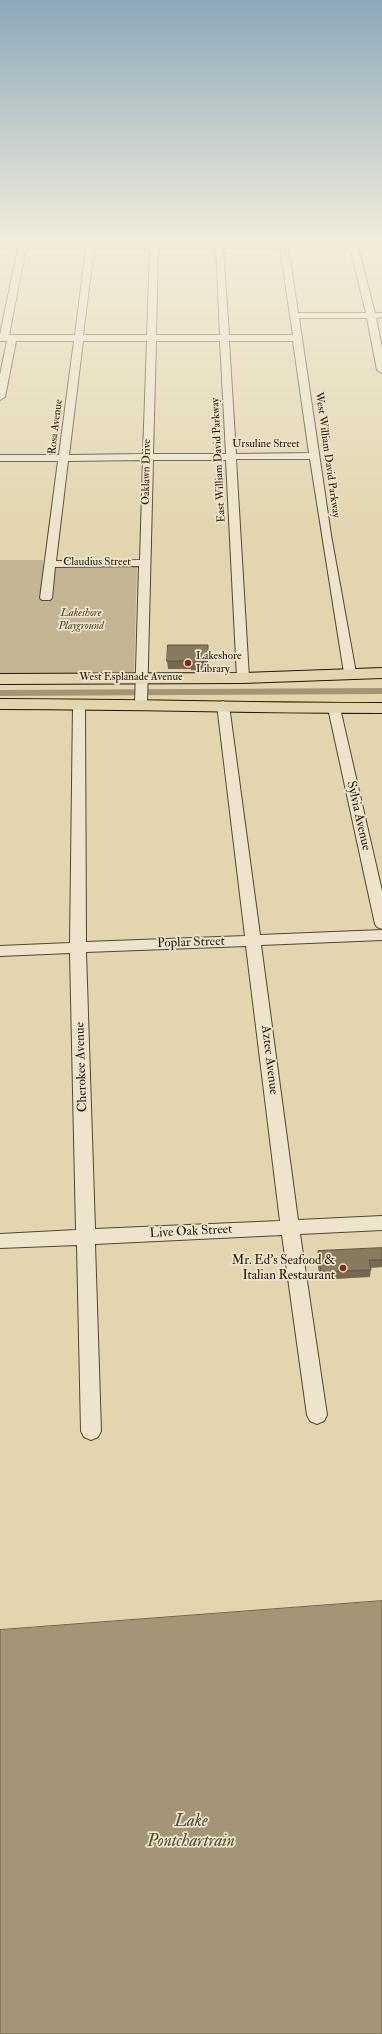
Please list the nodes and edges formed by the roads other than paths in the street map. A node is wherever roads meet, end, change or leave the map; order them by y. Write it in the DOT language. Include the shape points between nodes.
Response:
graph roads {
  1 [pos="79,335"];
  2 [pos="151,335"];
  3 [pos="224,335"];
  4 [pos="298,335"];
  5 [pos="375,335"];
  6 [pos="5,338"];
  7 [pos="79,338"];
  8 [pos="151,338"];
  9 [pos="224,338"];
  10 [pos="298,338"];
  11 [pos="382,370"];
  12 [pos="0,398"];
  13 [pos="315,456"];
  14 [pos="231,457"];
  15 [pos="0,458"];
  16 [pos="64,458"];
  17 [pos="147,458"];
  18 [pos="145,563"];
  19 [pos="49,566"];
  20 [pos="46,598"];
  21 [pos="350,673"];
  22 [pos="382,673"];
  23 [pos="243,678"];
  24 [pos="0,680"];
  25 [pos="141,682"];
  26 [pos="141,701"];
  27 [pos="0,704"];
  28 [pos="79,704"];
  29 [pos="223,705"];
  30 [pos="334,708"];
  31 [pos="382,708"];
  32 [pos="382,924"];
  33 [pos="382,935"];
  34 [pos="254,940"];
  35 [pos="78,948"];
  36 [pos="0,951"];
  37 [pos="382,1223"];
  38 [pos="290,1227"];
  39 [pos="87,1237"];
  40 [pos="0,1241"];
  41 [pos="317,1415"];
  42 [pos="91,1431"];
  1 -- 7 [label="street, Rosa Avenue"];
  2 -- 8 [label="street, Oaklawn Drive"];
  3 -- 9 [label="street, East William David Parkway"];
  4 -- 10 [label="street, West William David Parkway"];
  5 -- 11 [label="street"];
  6 -- 7 [label="street"];
  6 -- 12 [label="street"];
  7 -- 8 [label="street"];
  7 -- 16 [label="street, Rosa Avenue"];
  8 -- 9 [label="street"];
  8 -- 17 [label="street, Oaklawn Drive"];
  9 -- 10 [label="street"];
  9 -- 14 [label="street, East William David Parkway"];
  10 -- 13 [label="street, West William David Parkway"];
  13 -- 14 [label="street, Ursuline Street"];
  13 -- 21 [label="street, West William David Parkway"];
  14 -- 17 [label="street, Ursuline Street"];
  14 -- 23 [label="street, East William David Parkway"];
  15 -- 16 [label="street, Ursuline Street"];
  16 -- 17 [label="street, Ursuline Street"];
  16 -- 19 [label="street, Rosa Avenue"];
  17 -- 18 [label="street, Oaklawn Drive"];
  18 -- 19 [label="street, Claudius Street"];
  18 -- 25 [label="street, Oaklawn Drive"];
  19 -- 20 [label="street, Rosa Avenue"];
  21 -- 22 [label="main road, West Esplanade Avenue"];
  21 -- 23 [label="main road, West Esplanade Avenue"];
  23 -- 25 [label="main road, West Esplanade Avenue"];
  24 -- 25 [label="main road, West Esplanade Avenue"];
  25 -- 26 [label="street, Oaklawn Drive"];
  26 -- 28 [label="main road, West Esplanade Avenue"];
  26 -- 29 [label="main road, West Esplanade Avenue"];
  27 -- 28 [label="main road, West Esplanade Avenue"];
  28 -- 35 [label="street, Cherokee Avenue"];
  29 -- 30 [label="main road, West Esplanade Avenue"];
  29 -- 34 [label="street, Aztec Avenue"];
  30 -- 31 [label="main road, West Esplanade Avenue"];
  30 -- 32 [label="street, Sylvia Avenue"];
  33 -- 34 [label="street, Poplar Street"];
  34 -- 35 [label="street, Poplar Street"];
  34 -- 38 [label="street, Aztec Avenue"];
  35 -- 36 [label="street, Poplar Street"];
  35 -- 39 [label="street, Cherokee Avenue"];
  37 -- 38 [label="street, Live Oak Street"];
  38 -- 39 [label="street, Live Oak Street"];
  38 -- 41 [label="street, Aztec Avenue"];
  39 -- 40 [label="street, Live Oak Street"];
  39 -- 42 [label="street, Cherokee Avenue"];
}
